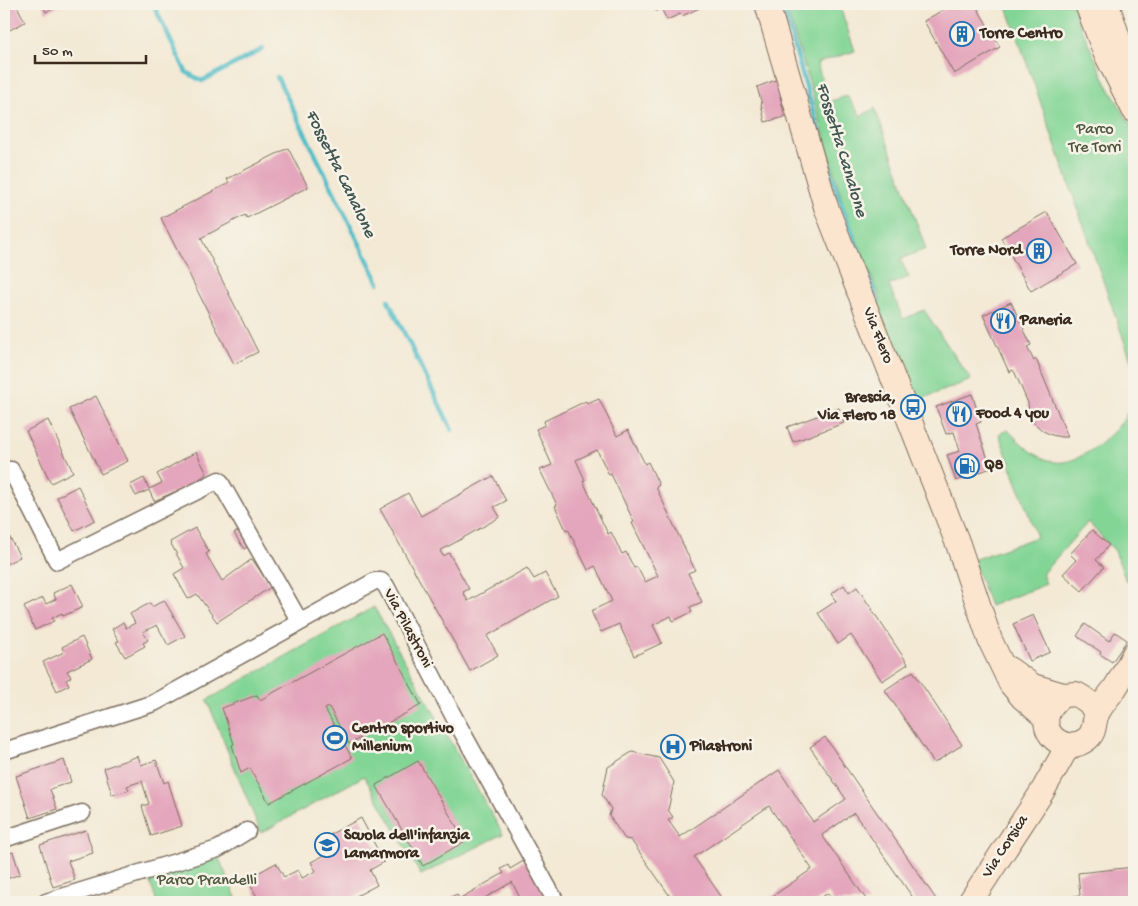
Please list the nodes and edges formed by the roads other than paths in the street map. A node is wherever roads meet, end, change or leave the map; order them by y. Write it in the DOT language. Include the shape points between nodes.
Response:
graph roads {
  1 [pos="767,4"];
  2 [pos="1087,4"];
  3 [pos="1107,4"];
  4 [pos="1134,74"];
  5 [pos="1134,110"];
  6 [pos="4,470"];
  7 [pos="300,622"];
  8 [pos="1134,654"];
  9 [pos="1001,664"];
  10 [pos="1069,695"];
  11 [pos="1096,714"];
  12 [pos="1047,724"];
  13 [pos="1075,744"];
  14 [pos="4,751"];
  15 [pos="1042,792"];
  16 [pos="82,813"];
  17 [pos="246,831"];
  18 [pos="4,839"];
  19 [pos="46,902"];
  20 [pos="556,902"];
  21 [pos="970,902"];
  1 -- 9 [label="street, Via Flero" via="826,207 958,544"];
  2 -- 5 [label="street" via="1105,52"];
  3 -- 4 [label="street"];
  6 -- 7 [label="street" via="11,470 57,561 219,480"];
  7 -- 14 [label="street" via="154,703"];
  7 -- 20 [label="street, Via Pilastroni" via="375,581 386,586"];
  8 -- 10 [label="street, Via Corsica" via="1103,682"];
  8 -- 11 [label="street, Via Corsica" via="1123,677"];
  9 -- 10 [label="street" via="1033,686"];
  9 -- 12 [label="street, Via Flero" via="1011,684"];
  10 -- 11 [label="street" via="1090,703"];
  10 -- 12 [label="street" via="1050,705"];
  11 -- 13 [label="street, Via Corsica" via="1093,732"];
  12 -- 13 [label="street" via="1052,737 1061,743"];
  12 -- 15 [label="street, Via Corsica"];
  13 -- 15 [label="street, Via Corsica" via="1065,750"];
  15 -- 21 [label="street, Via Corsica"];
  16 -- 18 [label="street"];
  17 -- 19 [label="street" via="218,849"];
}
